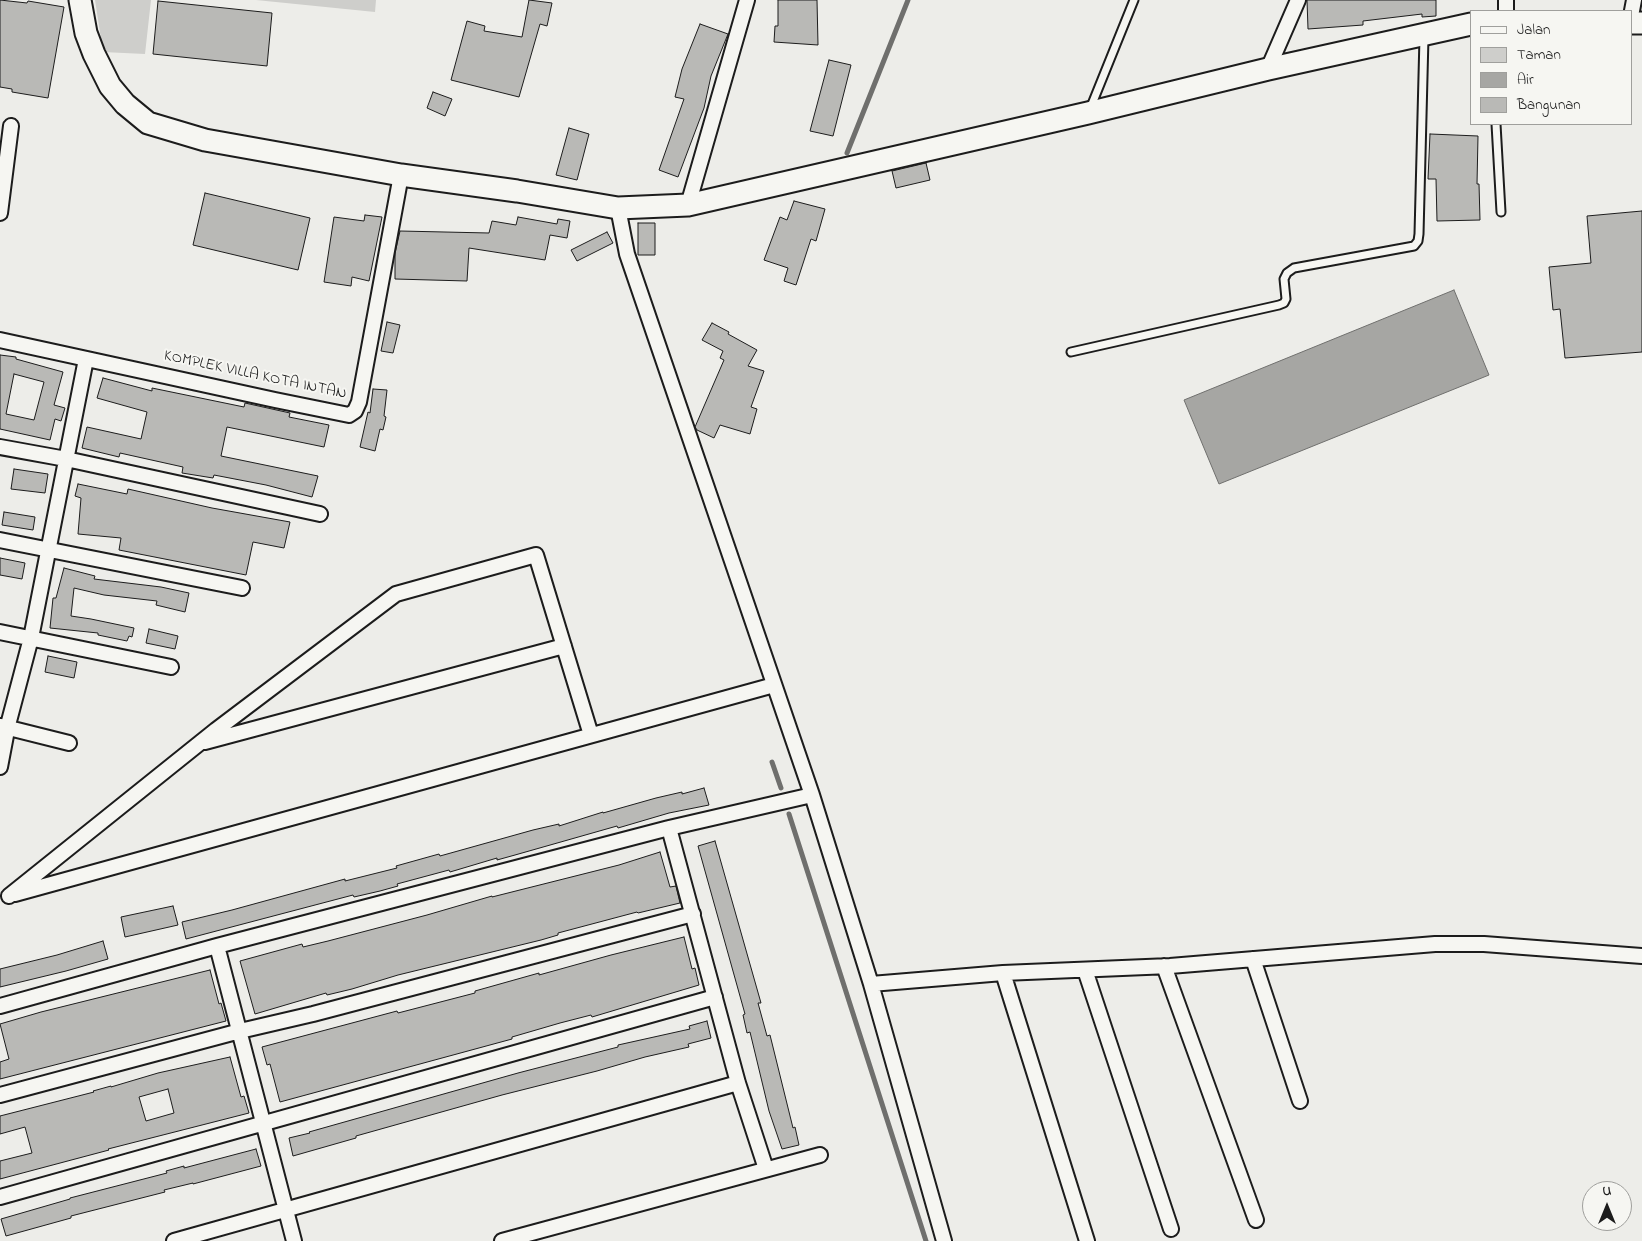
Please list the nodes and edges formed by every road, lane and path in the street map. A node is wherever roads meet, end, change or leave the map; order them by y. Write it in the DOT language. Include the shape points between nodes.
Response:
graph roads {
  1 [pos="80,0"];
  2 [pos="747,0"];
  3 [pos="1134,0"];
  4 [pos="1298,0"];
  5 [pos="1470,24"];
  6 [pos="1424,34"];
  7 [pos="1268,69"];
  8 [pos="1088,112"];
  9 [pos="1496,125"];
  10 [pos="11,126"];
  11 [pos="401,175"];
  12 [pos="688,205"];
  13 [pos="618,208"];
  14 [pos="1501,212"];
  15 [pos="0,213"];
  16 [pos="0,340"];
  17 [pos="1071,352"];
  18 [pos="86,358"];
  19 [pos="0,447"];
  20 [pos="66,459"];
  21 [pos="320,514"];
  22 [pos="0,540"];
  23 [pos="50,550"];
  24 [pos="242,588"];
  25 [pos="0,632"];
  26 [pos="32,638"];
  27 [pos="564,646"];
  28 [pos="171,667"];
  29 [pos="774,685"];
  30 [pos="4,727"];
  31 [pos="591,735"];
  32 [pos="68,743"];
  33 [pos="200,743"];
  34 [pos="0,768"];
  35 [pos="812,795"];
  36 [pos="669,828"];
  37 [pos="4,897"];
  38 [pos="693,914"];
  39 [pos="217,946"];
  40 [pos="1642,956"];
  41 [pos="1253,959"];
  42 [pos="1164,966"];
  43 [pos="1085,970"];
  44 [pos="1003,973"];
  45 [pos="871,984"];
  46 [pos="715,997"];
  47 [pos="0,1006"];
  48 [pos="240,1031"];
  49 [pos="738,1083"];
  50 [pos="0,1095"];
  51 [pos="1300,1101"];
  52 [pos="264,1122"];
  53 [pos="820,1155"];
  54 [pos="766,1170"];
  55 [pos="0,1197"];
  56 [pos="286,1209"];
  57 [pos="1256,1220"];
  58 [pos="1170,1229"];
  59 [pos="174,1241"];
  60 [pos="294,1241"];
  61 [pos="502,1241"];
  62 [pos="944,1241"];
  63 [pos="1087,1241"];
  1 -- 11 [label="main road" via="86,33 110,86 148,123 205,140"];
  2 -- 12 [label="street"];
  3 -- 8 [label="lane"];
  4 -- 7 [label="street"];
  5 -- 6 [label="main road"];
  6 -- 7 [label="main road"];
  6 -- 17 [label="lane" via="1419,234 1414,246 1294,268 1284,279 1286,299 1278,305"];
  7 -- 8 [label="main road"];
  8 -- 12 [label="main road"];
  9 -- 14 [label="lane"];
  10 -- 15 [label="street"];
  11 -- 13 [label="main road"];
  11 -- 18 [label="street, KOMPLEK VILLA KOTA INTAN" via="355,411 349,414 275,400"];
  12 -- 13 [label="main road"];
  13 -- 29 [label="street" via="626,254"];
  16 -- 18 [label="street, KOMPLEK VILLA KOTA INTAN"];
  18 -- 20 [label="street"];
  19 -- 20 [label="street"];
  20 -- 21 [label="street"];
  20 -- 23 [label="street"];
  22 -- 23 [label="street"];
  23 -- 24 [label="street"];
  23 -- 26 [label="street"];
  25 -- 26 [label="street"];
  26 -- 28 [label="street"];
  26 -- 30 [label="street"];
  27 -- 31 [label="street"];
  27 -- 33 [label="street"];
  27 -- 33 [label="street" via="536,555 396,594"];
  29 -- 31 [label="street"];
  29 -- 35 [label="street"];
  30 -- 32 [label="street"];
  30 -- 34 [label="street"];
  31 -- 37 [label="street"];
  33 -- 37 [label="street"];
  35 -- 36 [label="street"];
  35 -- 45 [label="street"];
  36 -- 38 [label="street"];
  36 -- 39 [label="street"];
  38 -- 46 [label="street"];
  38 -- 48 [label="street"];
  39 -- 47 [label="street"];
  39 -- 48 [label="street"];
  40 -- 41 [label="street" via="1484,944 1435,944"];
  41 -- 42 [label="street"];
  41 -- 51 [label="street"];
  42 -- 43 [label="street"];
  42 -- 57 [label="street"];
  43 -- 44 [label="street"];
  43 -- 58 [label="street"];
  44 -- 45 [label="street"];
  44 -- 63 [label="street"];
  45 -- 62 [label="street"];
  46 -- 49 [label="street"];
  46 -- 52 [label="street"];
  48 -- 50 [label="street"];
  48 -- 52 [label="street"];
  49 -- 54 [label="street"];
  49 -- 56 [label="street"];
  52 -- 55 [label="street"];
  52 -- 56 [label="street"];
  53 -- 54 [label="street"];
  54 -- 61 [label="street"];
  56 -- 59 [label="street"];
  56 -- 60 [label="street"];
}
